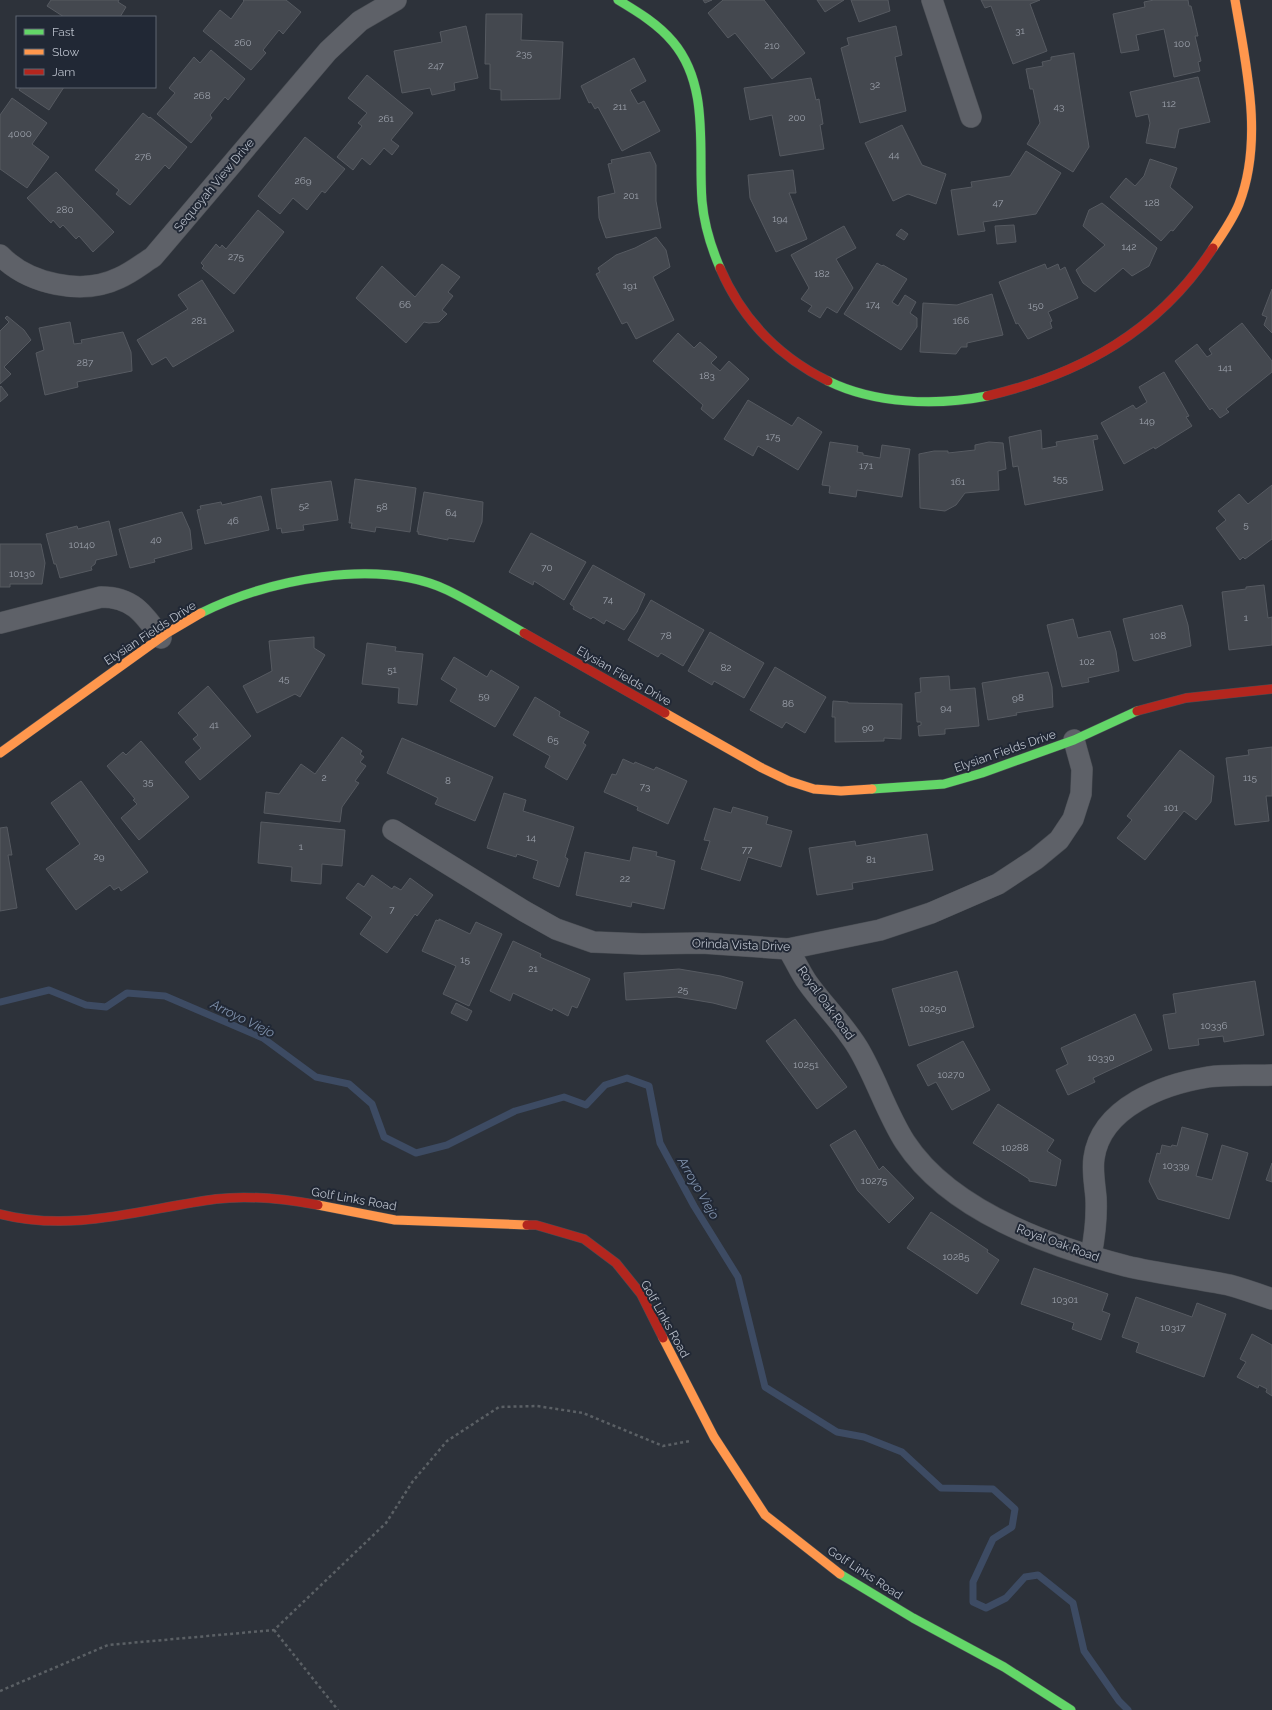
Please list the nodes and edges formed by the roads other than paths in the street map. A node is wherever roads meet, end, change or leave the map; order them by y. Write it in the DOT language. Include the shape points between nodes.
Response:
graph roads {
  1 [pos="396,0"];
  2 [pos="618,0"];
  3 [pos="932,0"];
  4 [pos="1235,0"];
  5 [pos="971,116"];
  6 [pos="0,255"];
  7 [pos="0,623"];
  8 [pos="162,638"];
  9 [pos="1272,689"];
  10 [pos="1074,740"];
  11 [pos="0,754"];
  12 [pos="393,830"];
  13 [pos="788,949"];
  14 [pos="1272,1076"];
  15 [pos="0,1214"];
  16 [pos="1091,1255"];
  17 [pos="1272,1299"];
  18 [pos="1071,1710"];
  1 -- 6 [label="street, Sequoyah View Drive" via="360,21 328,51 152,257 118,279 88,287 57,284 30,276"];
  2 -- 4 [label="street" via="654,23 679,52 688,70 696,89 702,131 702,204 712,250 737,301 766,338 806,370 851,391 899,400 944,402 996,395 1055,377 1113,348 1168,305 1210,256 1240,202 1251,157 1251,105"];
  3 -- 5 [label="street"];
  7 -- 8 [label="street" via="100,597 114,597 142,612"];
  8 -- 10 [label="street, Elysian Fields Drive" via="207,610 278,584 314,577 388,576 427,582 458,596 762,768 814,789 841,791 944,784"];
  8 -- 11 [label="street, Elysian Fields Drive"];
  9 -- 10 [label="street, Elysian Fields Drive" via="1186,698 1135,712"];
  10 -- 13 [label="street, Orinda Vista Drive" via="1082,769 1081,794 1073,820 1059,840 1036,859 998,884 931,914 880,930"];
  12 -- 13 [label="street, Orinda Vista Drive" via="543,922 593,942 702,943"];
  13 -- 16 [label="street, Royal Oak Road" via="807,982 846,1028 866,1061 887,1110 902,1136 930,1172 965,1200 1021,1231"];
  14 -- 16 [label="street" via="1209,1077 1167,1087 1135,1102 1112,1120 1100,1138 1094,1159 1097,1228"];
  15 -- 18 [label="street, Golf Links Road" via="24,1220 73,1222 217,1199 262,1198 307,1203 395,1220 536,1225 584,1239 616,1263 641,1294 714,1437 765,1515 832,1569 913,1618 1004,1667"];
  16 -- 17 [label="street, Royal Oak Road" via="1126,1266 1231,1286"];
}
